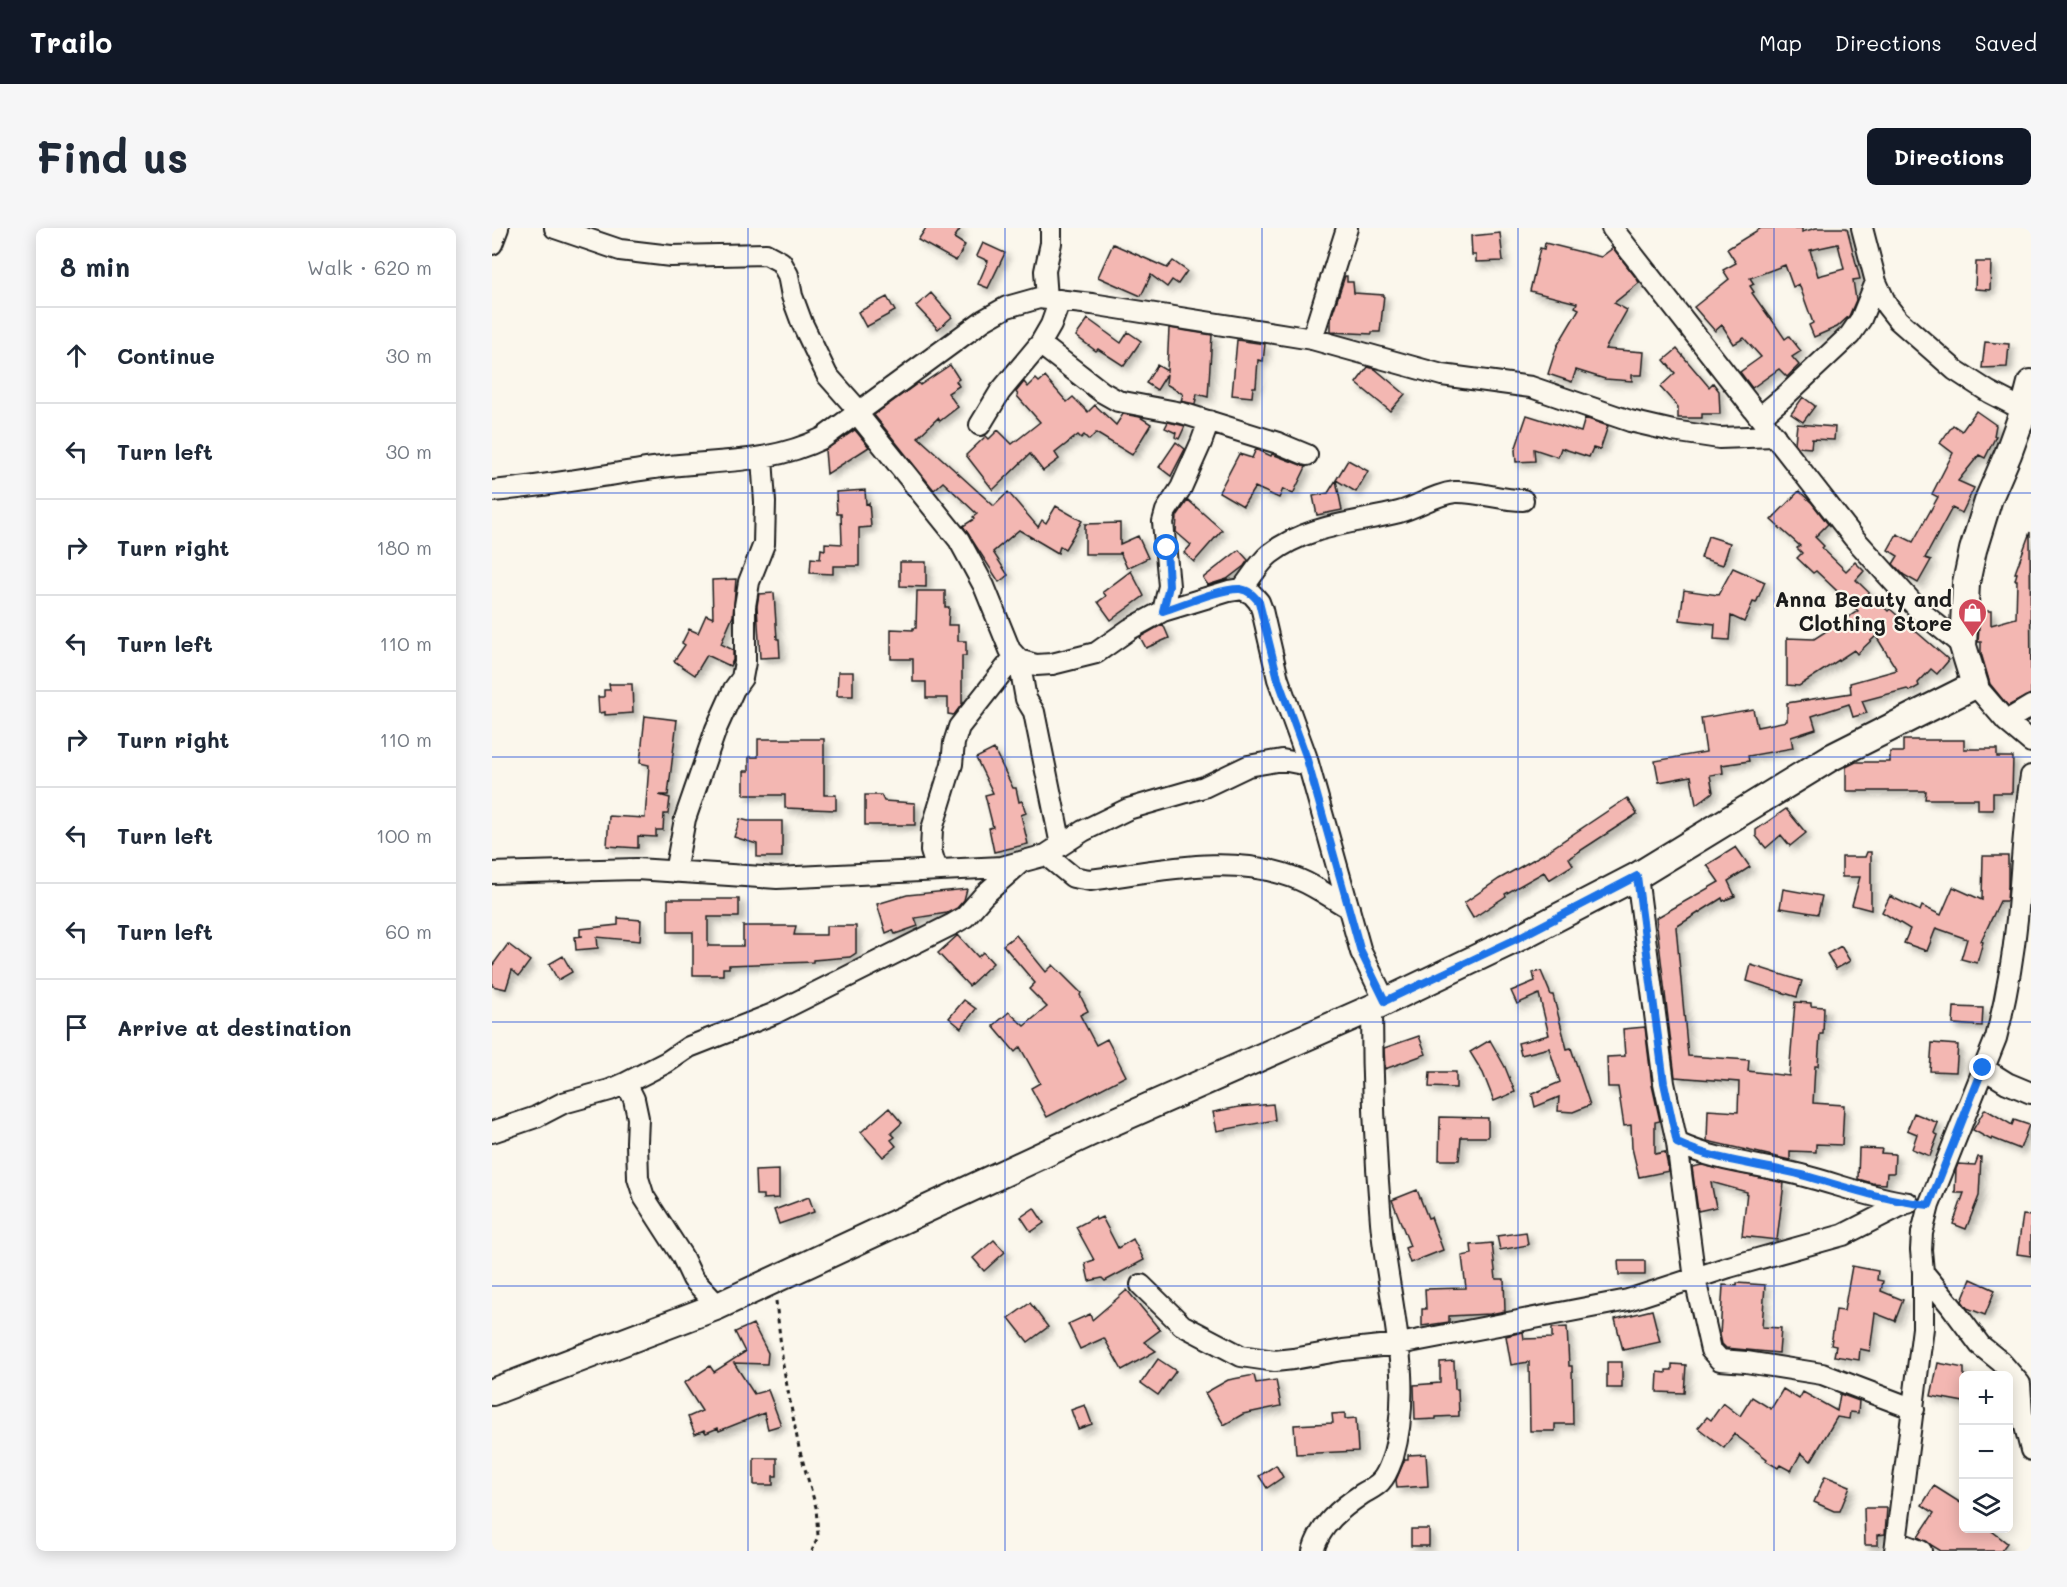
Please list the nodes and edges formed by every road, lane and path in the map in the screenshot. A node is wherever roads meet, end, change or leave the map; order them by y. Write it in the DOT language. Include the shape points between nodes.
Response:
graph roads {
  1 [pos="498,228"];
  2 [pos="555,228"];
  3 [pos="1051,228"];
  4 [pos="1347,228"];
  5 [pos="1612,228"];
  6 [pos="1862,228"];
  7 [pos="492,244"];
  8 [pos="1876,282"];
  9 [pos="1053,299"];
  10 [pos="1312,339"];
  11 [pos="1040,344"];
  12 [pos="2031,383"];
  13 [pos="2024,410"];
  14 [pos="857,411"];
  15 [pos="1760,417"];
  16 [pos="1209,421"];
  17 [pos="980,425"];
  18 [pos="1775,436"];
  19 [pos="1307,455"];
  20 [pos="762,458"];
  21 [pos="492,491"];
  22 [pos="1523,500"];
  23 [pos="1242,589"];
  24 [pos="1163,611"];
  25 [pos="1963,646"];
  26 [pos="1017,658"];
  27 [pos="1975,686"];
  28 [pos="2031,706"];
  29 [pos="2006,721"];
  30 [pos="2031,742"];
  31 [pos="1308,765"];
  32 [pos="2031,776"];
  33 [pos="1053,850"];
  34 [pos="1020,863"];
  35 [pos="937,870"];
  36 [pos="675,872"];
  37 [pos="492,873"];
  38 [pos="1637,876"];
  39 [pos="1348,908"];
  40 [pos="1378,1005"];
  41 [pos="1983,1068"];
  42 [pos="626,1083"];
  43 [pos="2031,1093"];
  44 [pos="492,1132"];
  45 [pos="1677,1143"];
  46 [pos="1906,1203"];
  47 [pos="1929,1205"];
  48 [pos="1923,1272"];
  49 [pos="1695,1280"];
  50 [pos="774,1281"];
  51 [pos="1141,1285"];
  52 [pos="718,1306"];
  53 [pos="1399,1344"];
  54 [pos="2014,1375"];
  55 [pos="2031,1385"];
  56 [pos="492,1392"];
  57 [pos="1914,1409"];
  58 [pos="2031,1450"];
  59 [pos="1896,1547"];
  60 [pos="812,1551"];
  61 [pos="1313,1551"];
  62 [pos="1921,1551"];
  1 -- 7 [label="street"];
  2 -- 14 [label="street" via="620,250 671,256 766,254 781,262 816,356"];
  3 -- 9 [label="street" via="1052,243 1045,271"];
  4 -- 10 [label="street"];
  5 -- 15 [label="street"];
  6 -- 8 [label="street"];
  8 -- 13 [label="street" via="1898,321 1936,354 1972,382"];
  8 -- 15 [label="street" via="1850,335"];
  9 -- 10 [label="street"];
  9 -- 11 [label="street" via="1052,325"];
  9 -- 14 [label="street" via="1039,298 1007,307"];
  10 -- 18 [label="street" via="1442,375 1532,387 1673,430 1719,438"];
  11 -- 16 [label="street" via="1118,401"];
  11 -- 17 [label="street" via="1000,392"];
  12 -- 13 [label="main road"];
  13 -- 25 [label="main road" via="1973,549 1965,583"];
  14 -- 20 [label="street" via="805,447"];
  14 -- 26 [label="street" via="959,540"];
  15 -- 18 [label="street"];
  16 -- 19 [label="street"];
  16 -- 24 [label="street" via="1163,522 1169,586"];
  18 -- 25 [label="street" via="1854,538 1920,611"];
  20 -- 21 [label="street" via="668,466"];
  20 -- 36 [label="street" via="764,544 745,606 742,678 716,729 685,819"];
  22 -- 23 [label="street" via="1451,492 1399,512 1310,532 1268,555"];
  23 -- 24 [label="street"];
  23 -- 31 [label="street" via="1259,602 1278,679"];
  24 -- 26 [label="street" via="1096,653 1052,664 1035,665"];
  25 -- 27 [label="main road"];
  26 -- 33 [label="street" via="1026,699 1034,712"];
  26 -- 35 [label="street" via="959,727 932,829 931,851"];
  27 -- 29 [label="street"];
  27 -- 38 [label="main road" via="1830,758"];
  28 -- 29 [label="street"];
  29 -- 30 [label="street"];
  31 -- 33 [label="street" via="1282,760 1248,766 1204,788 1128,809"];
  31 -- 39 [label="street"];
  32 -- 41 [label="street" via="2012,961 1996,1038"];
  33 -- 34 [label="street"];
  33 -- 39 [label="street" via="1073,878 1090,880 1211,865 1262,869 1301,880"];
  34 -- 35 [label="street"];
  34 -- 42 [label="street" via="953,924 773,1014 690,1047"];
  35 -- 36 [label="street" via="777,878"];
  36 -- 37 [label="street" via="636,869"];
  38 -- 40 [label="main road"];
  38 -- 45 [label="street" via="1664,1083"];
  39 -- 40 [label="street"];
  40 -- 50 [label="main road" via="1109,1124"];
  40 -- 53 [label="street" via="1372,1094 1381,1224"];
  41 -- 43 [label="street"];
  41 -- 47 [label="street"];
  42 -- 44 [label="street" via="562,1102 536,1117"];
  42 -- 52 [label="street" via="638,1118 636,1142 644,1197 693,1279"];
  45 -- 46 [label="street" via="1711,1156"];
  45 -- 49 [label="street"];
  46 -- 47 [label="street"];
  46 -- 49 [label="street" via="1842,1235"];
  47 -- 48 [label="street" via="1922,1233"];
  48 -- 54 [label="street" via="1980,1345"];
  48 -- 57 [label="street" via="1923,1328"];
  49 -- 53 [label="street" via="1628,1300"];
  49 -- 57 [label="street" via="1711,1350 1720,1360 1822,1374"];
  50 -- 52 [label="main road"];
  50 -- 60 [label="path" via="783,1365 799,1448 816,1507 818,1536"];
  51 -- 53 [label="street" via="1182,1325 1241,1356 1275,1361"];
  52 -- 56 [label="main road"];
  53 -- 61 [label="street" via="1400,1426 1388,1470 1381,1482 1333,1516"];
  54 -- 55 [label="street"];
  54 -- 58 [label="street" via="2020,1384"];
  57 -- 59 [label="street"];
  59 -- 62 [label="street"];
}
